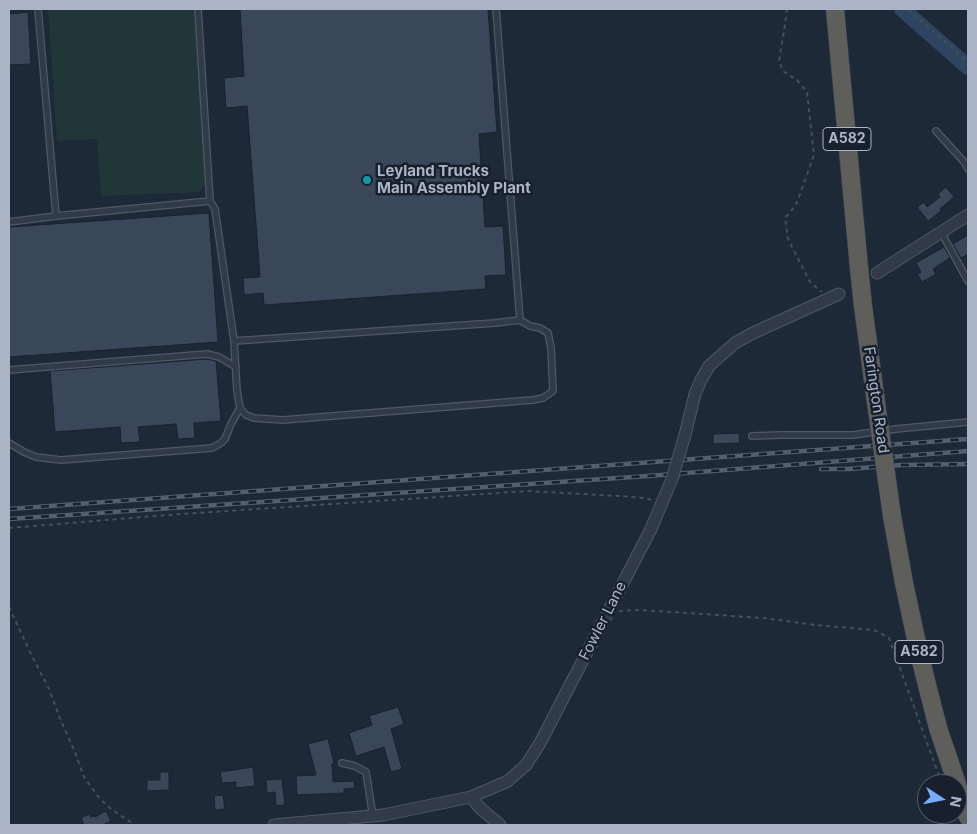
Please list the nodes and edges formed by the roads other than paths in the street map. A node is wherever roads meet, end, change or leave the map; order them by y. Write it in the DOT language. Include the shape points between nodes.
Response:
graph roads {
  1 [pos="38,9"];
  2 [pos="198,9"];
  3 [pos="496,9"];
  4 [pos="836,9"];
  5 [pos="936,131"];
  6 [pos="968,169"];
  7 [pos="210,201"];
  8 [pos="968,215"];
  9 [pos="56,216"];
  10 [pos="9,222"];
  11 [pos="941,232"];
  12 [pos="877,273"];
  13 [pos="968,280"];
  14 [pos="835,296"];
  15 [pos="520,320"];
  16 [pos="234,341"];
  17 [pos="236,367"];
  18 [pos="9,370"];
  19 [pos="240,408"];
  20 [pos="968,422"];
  21 [pos="752,436"];
  22 [pos="9,444"];
  23 [pos="342,763"];
  24 [pos="953,774"];
  25 [pos="471,797"];
  26 [pos="373,817"];
  27 [pos="274,825"];
  28 [pos="500,825"];
  1 -- 9 [label="lane"];
  2 -- 7 [label="lane"];
  3 -- 15 [label="lane"];
  4 -- 24 [label="highway, Farington Road / A582, bridge" via="863,306 892,516 919,653"];
  5 -- 6 [label="lane"];
  7 -- 9 [label="lane"];
  7 -- 16 [label="lane" via="215,209"];
  8 -- 11 [label="street"];
  9 -- 10 [label="lane"];
  11 -- 12 [label="street"];
  11 -- 13 [label="lane"];
  14 -- 25 [label="street, Fowler Lane, bridge" via="735,343 710,366 695,394 672,479 651,529 540,743 526,764 508,781"];
  15 -- 16 [label="lane"];
  15 -- 19 [label="lane" via="548,333 553,391 543,398 283,420 254,418"];
  16 -- 17 [label="lane"];
  17 -- 18 [label="lane" via="207,354"];
  17 -- 19 [label="lane"];
  19 -- 22 [label="lane" via="225,439 212,448 61,460 36,457"];
  20 -- 21 [label="lane" via="853,435"];
  23 -- 26 [label="lane" via="366,772"];
  25 -- 26 [label="street, Fowler Lane"];
  25 -- 28 [label="street"];
  26 -- 27 [label="street, Fowler Lane"];
}
